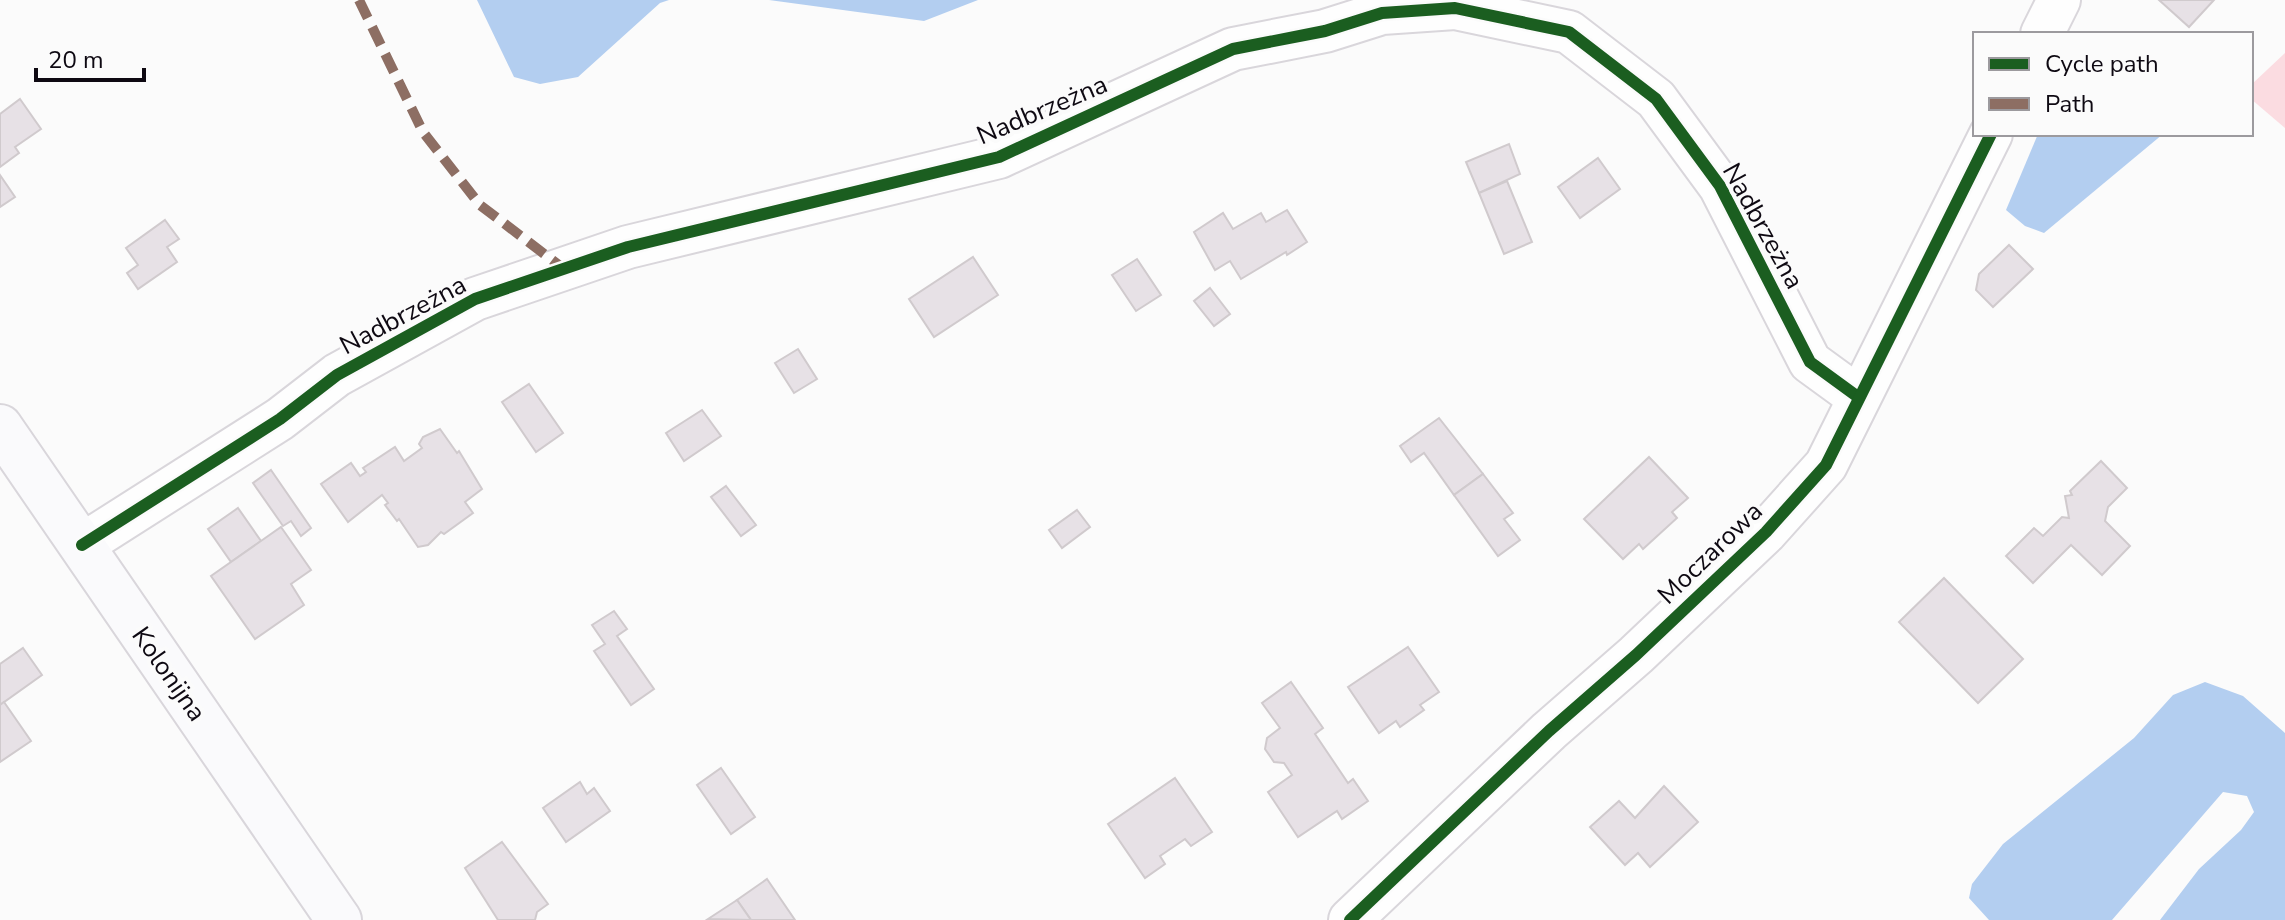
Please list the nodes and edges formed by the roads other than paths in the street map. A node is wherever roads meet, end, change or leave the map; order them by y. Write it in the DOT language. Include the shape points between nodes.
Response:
graph roads {
  1 [pos="2059,0"];
  2 [pos="2043,32"];
  3 [pos="1990,136"];
  4 [pos="1858,397"];
  5 [pos="0,427"];
  6 [pos="82,545"];
  7 [pos="339,920"];
  8 [pos="1350,920"];
  1 -- 2 [label="street"];
  3 -- 4 [label="street, Moczarowa"];
  4 -- 6 [label="street, Nadbrzeżna" via="1810,362 1720,186 1656,99 1569,32 1455,8 1382,13 1325,31 1233,49 999,157 628,247 475,299 337,375 280,419"];
  4 -- 8 [label="street, Moczarowa" via="1826,465 1766,532"];
  5 -- 6 [label="street, Kolonijna"];
  6 -- 7 [label="street, Kolonijna"];
}
